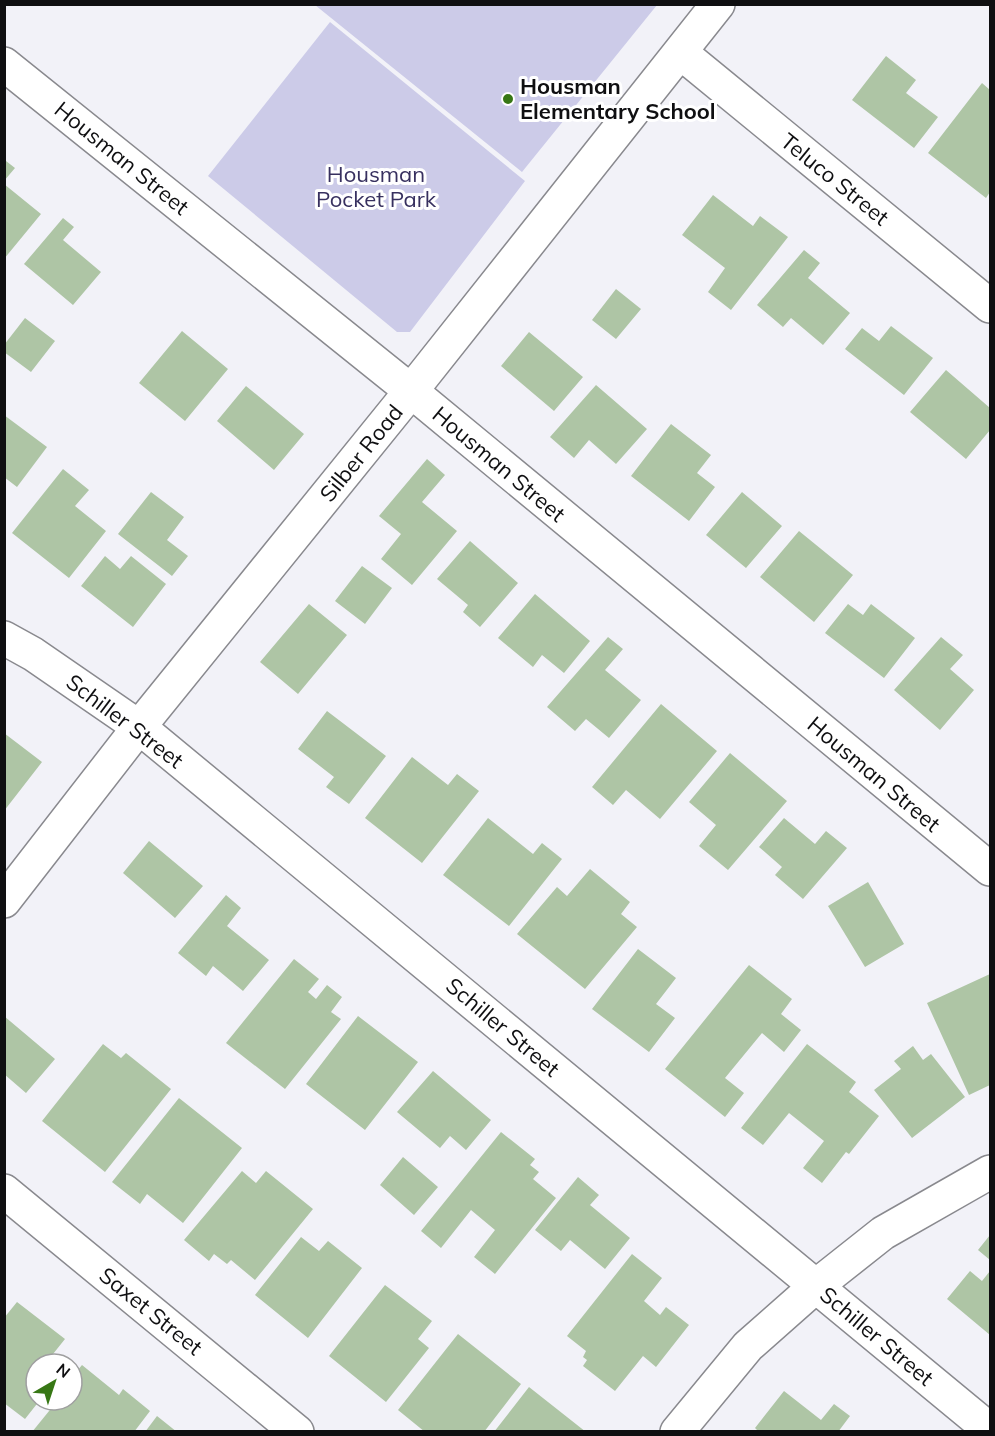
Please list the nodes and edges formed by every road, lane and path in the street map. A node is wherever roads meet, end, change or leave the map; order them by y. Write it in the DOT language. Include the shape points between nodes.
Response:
graph roads {
  1 [pos="718,4"];
  2 [pos="680,52"];
  3 [pos="4,64"];
  4 [pos="990,306"];
  5 [pos="411,391"];
  6 [pos="4,638"];
  7 [pos="139,727"];
  8 [pos="990,869"];
  9 [pos="4,901"];
  10 [pos="990,1172"];
  11 [pos="4,1191"];
  12 [pos="816,1286"];
  13 [pos="990,1430"];
  14 [pos="297,1431"];
  15 [pos="677,1431"];
  1 -- 2 [label="street, Silber Road"];
  2 -- 4 [label="street, Teluco Street"];
  2 -- 5 [label="street, Silber Road"];
  3 -- 5 [label="street, Housman Street"];
  5 -- 7 [label="street, Silber Road"];
  5 -- 8 [label="street, Housman Street"];
  6 -- 7 [label="street, Schiller Street"];
  7 -- 9 [label="street, Silber Road"];
  7 -- 12 [label="street, Schiller Street"];
  10 -- 12 [label="street" via="883,1233"];
  11 -- 14 [label="street, Saxet Street"];
  12 -- 13 [label="street, Schiller Street"];
  12 -- 15 [label="street" via="748,1346"];
}
